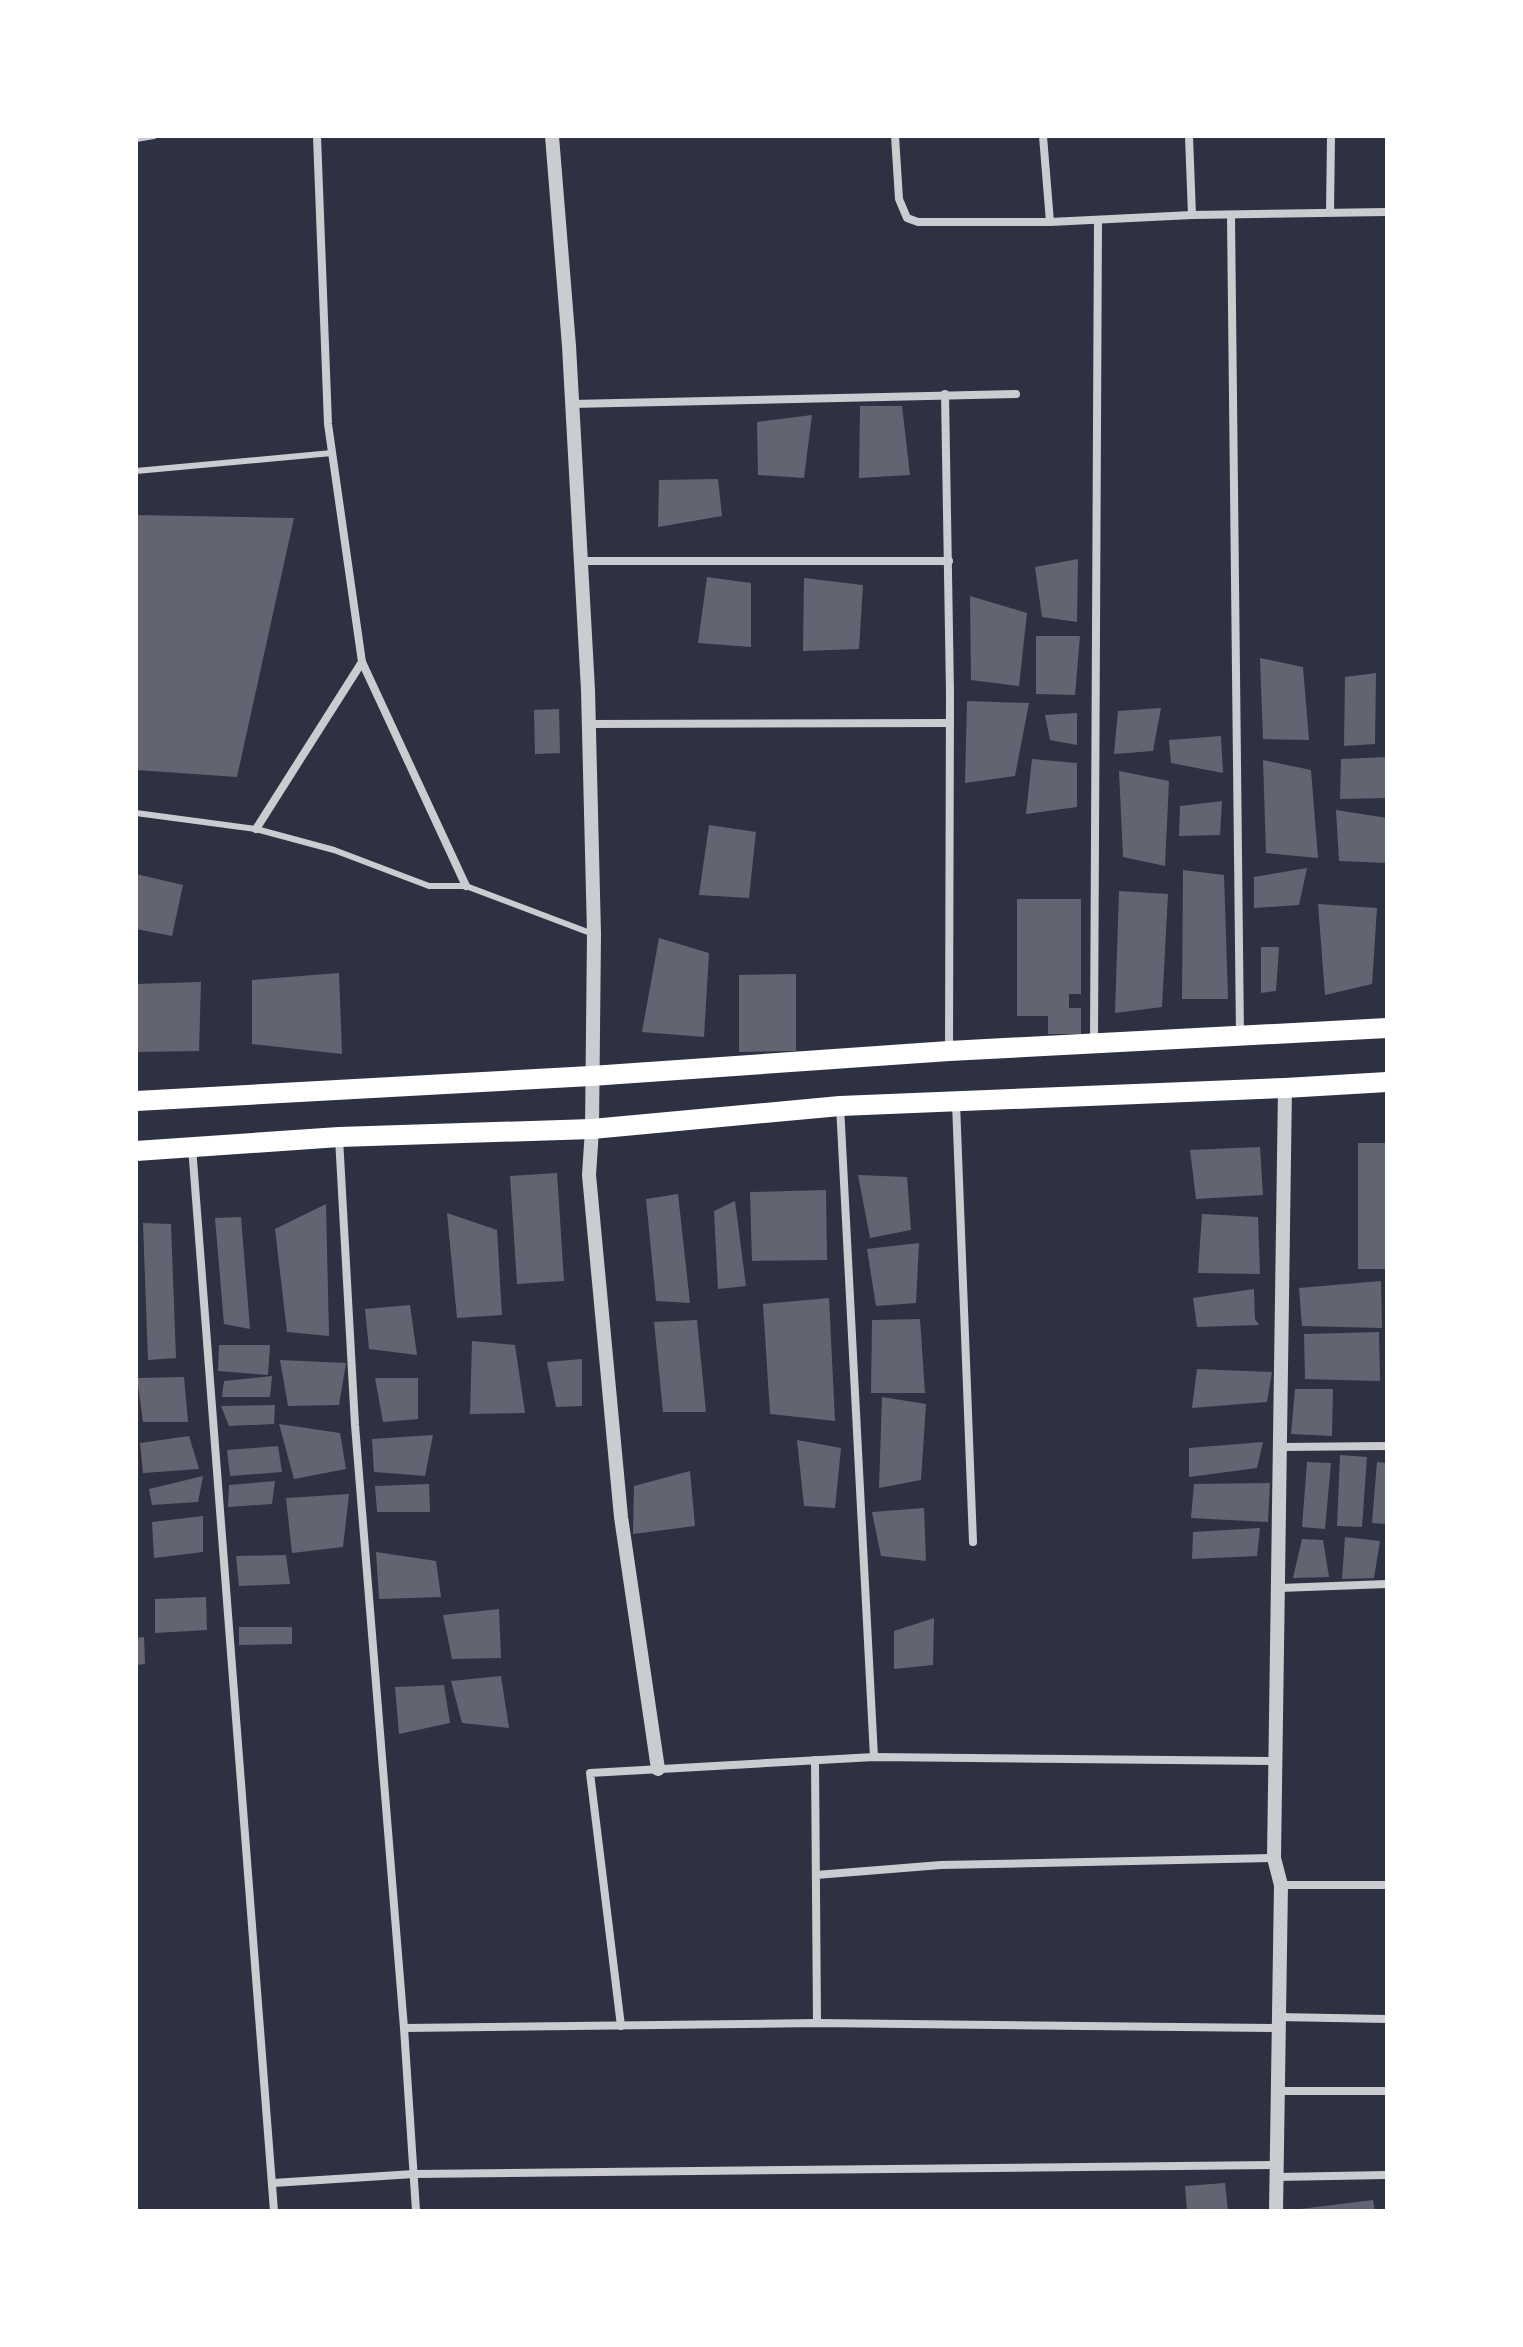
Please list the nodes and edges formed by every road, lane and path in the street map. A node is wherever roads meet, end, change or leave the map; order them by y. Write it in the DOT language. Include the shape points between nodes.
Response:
graph roads {
  1 [pos="154,136"];
  2 [pos="317,136"];
  3 [pos="552,136"];
  4 [pos="895,136"];
  5 [pos="1043,136"];
  6 [pos="1189,136"];
  7 [pos="1331,136"];
  8 [pos="136,139"];
  9 [pos="1330,212"];
  10 [pos="1387,212"];
  11 [pos="1192,215"];
  12 [pos="1231,216"];
  13 [pos="1098,220"];
  14 [pos="1050,222"];
  15 [pos="945,394"];
  16 [pos="1016,394"];
  17 [pos="572,404"];
  18 [pos="332,453"];
  19 [pos="136,471"];
  20 [pos="581,561"];
  21 [pos="949,561"];
  22 [pos="362,662"];
  23 [pos="950,723"];
  24 [pos="589,724"];
  25 [pos="136,813"];
  26 [pos="256,829"];
  27 [pos="466,886"];
  28 [pos="594,934"];
  29 [pos="1387,1028"];
  30 [pos="1240,1037"];
  31 [pos="1094,1043"];
  32 [pos="949,1051"];
  33 [pos="591,1076"];
  34 [pos="1387,1082"];
  35 [pos="1285,1088"];
  36 [pos="956,1100"];
  37 [pos="136,1101"];
  38 [pos="840,1106"];
  39 [pos="592,1129"];
  40 [pos="339,1137"];
  41 [pos="192,1147"];
  42 [pos="136,1151"];
  43 [pos="1387,1446"];
  44 [pos="1282,1447"];
  45 [pos="973,1542"];
  46 [pos="1387,1584"];
  47 [pos="1280,1588"];
  48 [pos="874,1757"];
  49 [pos="815,1760"];
  50 [pos="1277,1761"];
  51 [pos="658,1769"];
  52 [pos="1274,1858"];
  53 [pos="816,1875"];
  54 [pos="1281,1885"];
  55 [pos="1387,1885"];
  56 [pos="1387,2019"];
  57 [pos="817,2023"];
  58 [pos="1278,2023"];
  59 [pos="621,2026"];
  60 [pos="404,2028"];
  61 [pos="1277,2091"];
  62 [pos="1387,2091"];
  63 [pos="1275,2171"];
  64 [pos="414,2174"];
  65 [pos="1387,2175"];
  66 [pos="273,2183"];
  67 [pos="274,2211"];
  68 [pos="416,2211"];
  69 [pos="1276,2211"];
  1 -- 8 [label="lane"];
  2 -- 18 [label="street"];
  3 -- 17 [label="street"];
  4 -- 14 [label="street" via="899,199 907,218 946,224"];
  5 -- 14 [label="street"];
  6 -- 11 [label="street"];
  7 -- 9 [label="street"];
  9 -- 10 [label="street"];
  9 -- 12 [label="street"];
  11 -- 12 [label="street"];
  11 -- 13 [label="street"];
  12 -- 30 [label="street"];
  13 -- 14 [label="street"];
  13 -- 31 [label="street"];
  15 -- 16 [label="street"];
  15 -- 17 [label="street"];
  15 -- 21 [label="street"];
  17 -- 20 [label="street"];
  18 -- 19 [label="lane"];
  18 -- 22 [label="street"];
  20 -- 21 [label="street"];
  20 -- 24 [label="street"];
  21 -- 23 [label="street"];
  22 -- 26 [label="street"];
  22 -- 27 [label="street"];
  23 -- 24 [label="street"];
  23 -- 32 [label="street"];
  24 -- 28 [label="street"];
  25 -- 26 [label="lane"];
  26 -- 27 [label="lane" via="334,850 429,886"];
  27 -- 28 [label="lane"];
  28 -- 33 [label="street"];
  29 -- 30 [label="main road"];
  30 -- 31 [label="main road"];
  31 -- 32 [label="main road"];
  32 -- 33 [label="main road"];
  33 -- 37 [label="main road"];
  33 -- 39 [label="street"];
  34 -- 35 [label="main road"];
  35 -- 36 [label="main road"];
  35 -- 44 [label="street"];
  36 -- 38 [label="main road"];
  36 -- 45 [label="street"];
  38 -- 39 [label="main road"];
  38 -- 48 [label="street"];
  39 -- 40 [label="main road"];
  39 -- 51 [label="street" via="589,1175 621,1517"];
  40 -- 41 [label="main road"];
  40 -- 60 [label="street" via="355,1425"];
  41 -- 42 [label="main road"];
  41 -- 66 [label="street"];
  43 -- 44 [label="street"];
  44 -- 47 [label="street"];
  46 -- 47 [label="street"];
  47 -- 50 [label="street"];
  48 -- 49 [label="street"];
  48 -- 50 [label="street"];
  49 -- 51 [label="street"];
  49 -- 53 [label="street"];
  50 -- 52 [label="street"];
  51 -- 59 [label="street" via="590,1773"];
  52 -- 53 [label="street" via="941,1865"];
  52 -- 54 [label="street"];
  53 -- 57 [label="street"];
  54 -- 55 [label="street"];
  54 -- 58 [label="street"];
  56 -- 58 [label="street"];
  57 -- 58 [label="street"];
  57 -- 59 [label="street"];
  58 -- 61 [label="street"];
  59 -- 60 [label="street"];
  60 -- 64 [label="street"];
  61 -- 62 [label="street"];
  61 -- 63 [label="street"];
  63 -- 64 [label="street"];
  63 -- 65 [label="street"];
  63 -- 69 [label="street"];
  64 -- 66 [label="street"];
  64 -- 68 [label="street"];
  66 -- 67 [label="street"];
}
